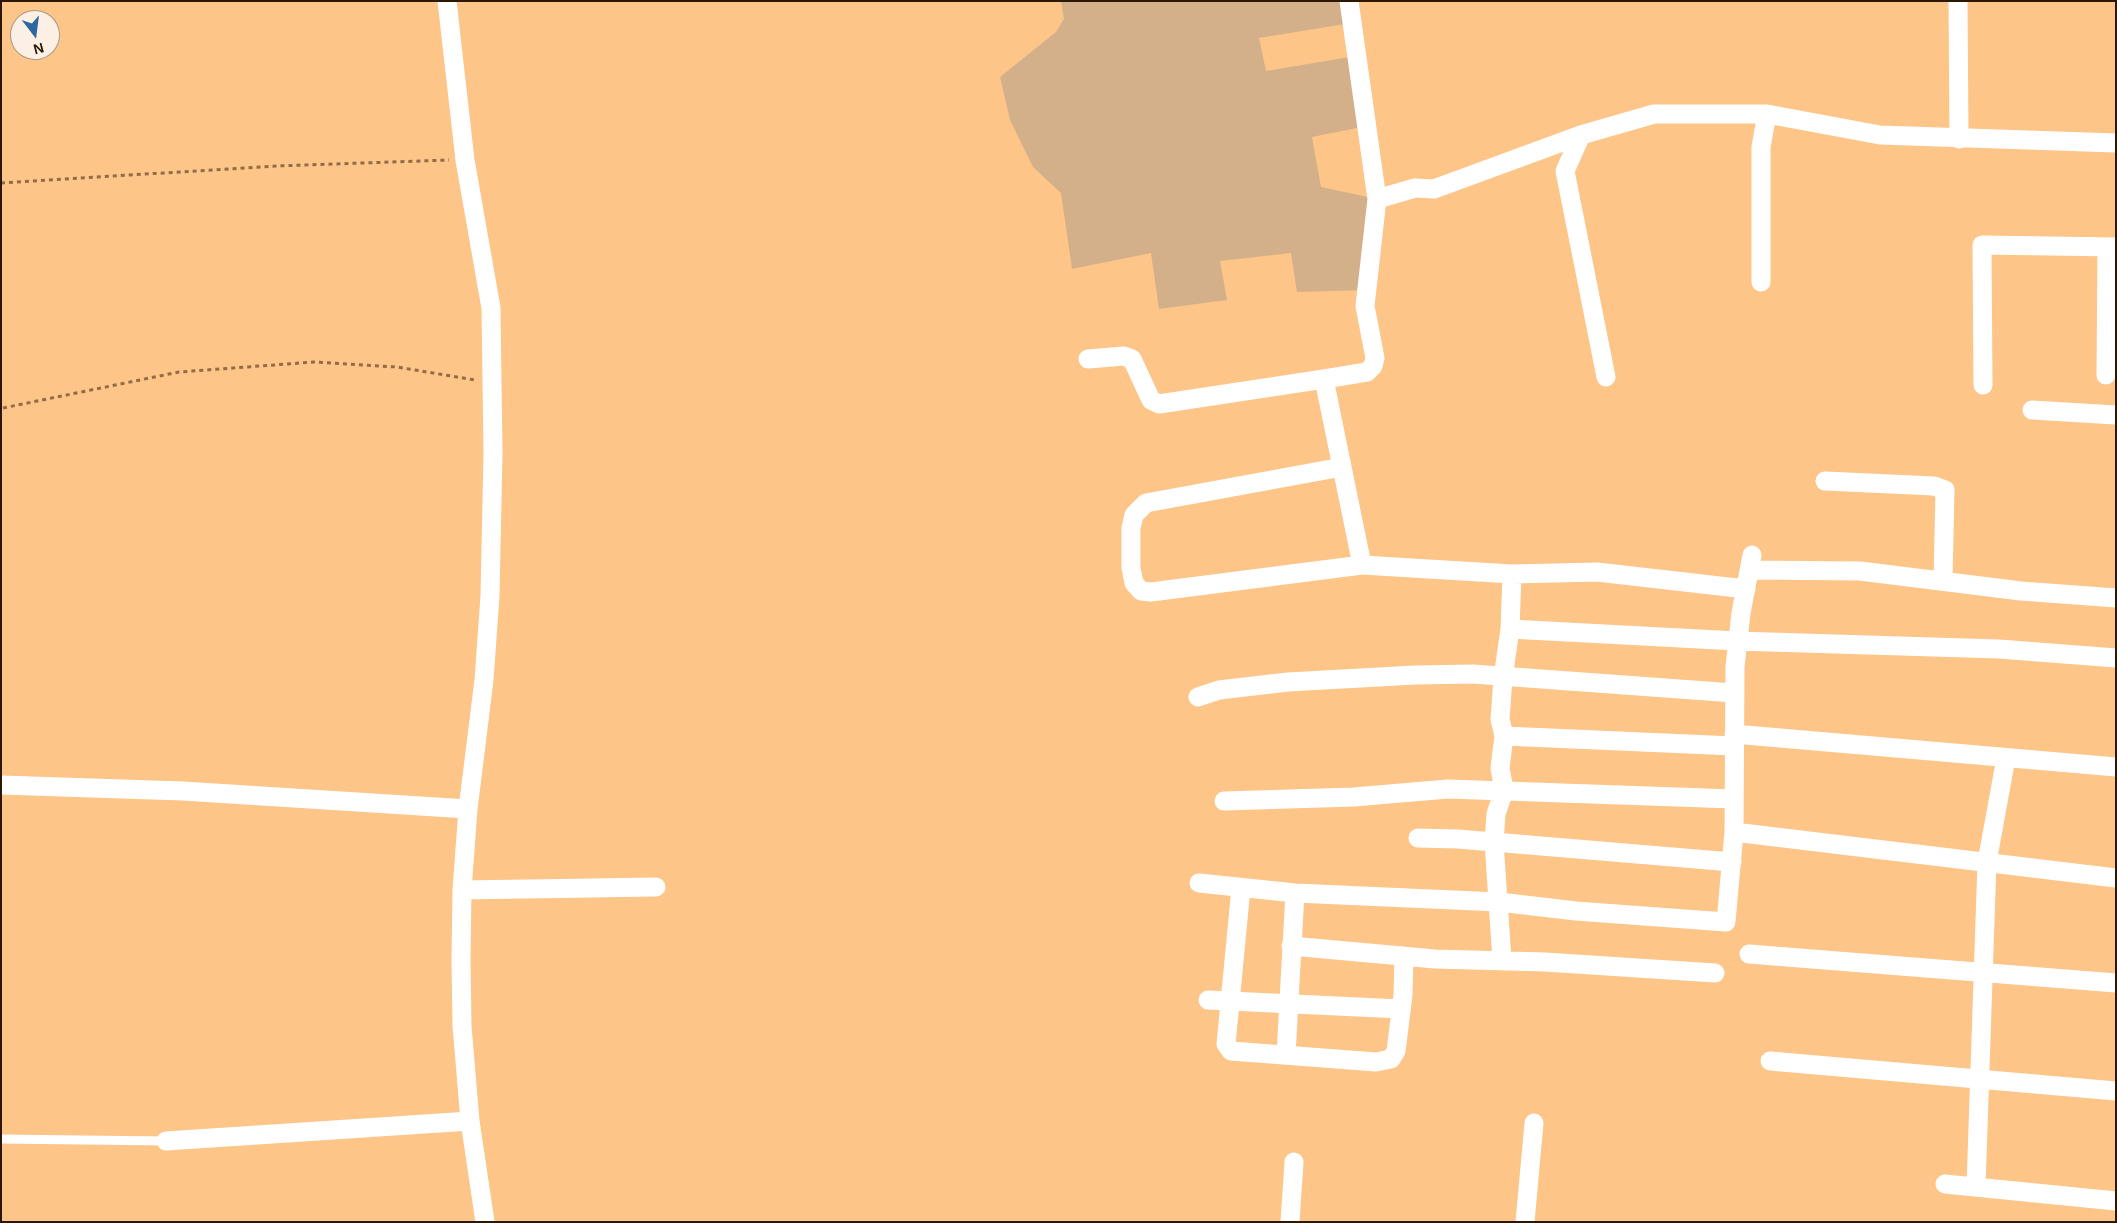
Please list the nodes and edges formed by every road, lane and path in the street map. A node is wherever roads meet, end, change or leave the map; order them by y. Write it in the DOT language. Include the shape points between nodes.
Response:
graph roads {
  1 [pos="447,1"];
  2 [pos="1348,1"];
  3 [pos="1958,1"];
  4 [pos="1767,114"];
  5 [pos="1581,135"];
  6 [pos="1959,139"];
  7 [pos="2116,143"];
  8 [pos="464,160"];
  9 [pos="1,183"];
  10 [pos="1377,199"];
  11 [pos="2111,247"];
  12 [pos="1761,282"];
  13 [pos="1088,358"];
  14 [pos="2106,375"];
  15 [pos="1606,376"];
  16 [pos="1324,379"];
  17 [pos="493,383"];
  18 [pos="1983,385"];
  19 [pos="3,408"];
  20 [pos="2032,410"];
  21 [pos="2116,415"];
  22 [pos="1342,467"];
  23 [pos="1825,481"];
  24 [pos="1362,565"];
  25 [pos="1512,574"];
  26 [pos="1943,581"];
  27 [pos="1746,589"];
  28 [pos="2116,598"];
  29 [pos="1510,629"];
  30 [pos="1738,641"];
  31 [pos="2116,658"];
  32 [pos="1503,678"];
  33 [pos="1734,692"];
  34 [pos="1198,697"];
  35 [pos="1504,736"];
  36 [pos="1734,740"];
  37 [pos="2006,758"];
  38 [pos="2116,767"];
  39 [pos="1,785"];
  40 [pos="1504,790"];
  41 [pos="1734,800"];
  42 [pos="1224,801"];
  43 [pos="468,809"];
  44 [pos="1734,832"];
  45 [pos="1418,838"];
  46 [pos="1494,842"];
  47 [pos="1732,862"];
  48 [pos="1987,862"];
  49 [pos="2116,878"];
  50 [pos="1199,883"];
  51 [pos="656,887"];
  52 [pos="1241,888"];
  53 [pos="462,890"];
  54 [pos="1295,893"];
  55 [pos="1499,902"];
  56 [pos="1290,946"];
  57 [pos="1749,954"];
  58 [pos="1404,956"];
  59 [pos="1502,960"];
  60 [pos="1982,972"];
  61 [pos="1714,973"];
  62 [pos="2116,982"];
  63 [pos="1208,1000"];
  64 [pos="1230,1001"];
  65 [pos="1288,1004"];
  66 [pos="1401,1010"];
  67 [pos="1286,1055"];
  68 [pos="1770,1061"];
  69 [pos="1980,1080"];
  70 [pos="2116,1091"];
  71 [pos="470,1121"];
  72 [pos="1534,1122"];
  73 [pos="1,1139"];
  74 [pos="166,1141"];
  75 [pos="1294,1162"];
  76 [pos="1944,1184"];
  77 [pos="1976,1187"];
  78 [pos="2116,1200"];
  79 [pos="485,1222"];
  80 [pos="1290,1222"];
  81 [pos="1525,1222"];
  1 -- 8 [label="street"];
  2 -- 10 [label="street"];
  3 -- 6 [label="street"];
  4 -- 5 [label="street" via="1654,114"];
  4 -- 6 [label="street" via="1880,135"];
  4 -- 12 [label="street" via="1761,147"];
  5 -- 10 [label="street" via="1434,189 1415,188"];
  5 -- 15 [label="street" via="1564,171"];
  6 -- 7 [label="street"];
  8 -- 9 [label="path" via="276,166"];
  8 -- 17 [label="street" via="491,308"];
  10 -- 16 [label="street" via="1366,306 1375,358 1373,366 1367,372"];
  11 -- 14 [label="street"];
  11 -- 18 [label="street" via="1982,244"];
  13 -- 16 [label="street" via="1124,356 1132,359 1151,400 1159,404"];
  16 -- 22 [label="street"];
  17 -- 19 [label="path" via="396,367 314,362 180,372"];
  17 -- 43 [label="street" via="490,596 484,680"];
  20 -- 21 [label="street"];
  22 -- 24 [label="street"];
  22 -- 24 [label="street" via="1146,503 1134,514 1131,528 1134,583 1141,591 1151,592"];
  23 -- 26 [label="street" via="1934,486 1944,490"];
  24 -- 25 [label="street"];
  25 -- 27 [label="street" via="1597,572"];
  25 -- 29 [label="street"];
  26 -- 27 [label="street" via="1750,563"];
  26 -- 28 [label="street"];
  27 -- 30 [label="street"];
  29 -- 30 [label="street"];
  29 -- 32 [label="street"];
  30 -- 31 [label="street" via="1999,649"];
  30 -- 33 [label="street"];
  32 -- 33 [label="street"];
  32 -- 34 [label="street" via="1473,674 1350,677 1219,690"];
  32 -- 35 [label="street" via="1500,719"];
  33 -- 36 [label="street"];
  35 -- 36 [label="street"];
  35 -- 40 [label="street" via="1500,768"];
  36 -- 37 [label="street"];
  36 -- 41 [label="street"];
  37 -- 38 [label="street"];
  37 -- 48 [label="street"];
  39 -- 43 [label="street" via="183,791"];
  40 -- 41 [label="street"];
  40 -- 42 [label="street" via="1448,789 1354,797"];
  40 -- 46 [label="street" via="1496,814"];
  41 -- 44 [label="street"];
  43 -- 53 [label="street"];
  44 -- 47 [label="street"];
  44 -- 48 [label="street"];
  45 -- 46 [label="street"];
  46 -- 47 [label="street"];
  46 -- 55 [label="street"];
  47 -- 55 [label="street" via="1726,922"];
  48 -- 49 [label="street"];
  48 -- 60 [label="street"];
  50 -- 52 [label="street"];
  51 -- 53 [label="street"];
  52 -- 54 [label="street"];
  52 -- 64 [label="street"];
  53 -- 71 [label="street" via="462,1026"];
  54 -- 55 [label="street"];
  54 -- 56 [label="street"];
  55 -- 59 [label="street"];
  56 -- 58 [label="street"];
  56 -- 65 [label="street"];
  57 -- 60 [label="street"];
  58 -- 59 [label="street"];
  58 -- 66 [label="street"];
  59 -- 61 [label="street"];
  60 -- 62 [label="street"];
  60 -- 69 [label="street"];
  63 -- 64 [label="street"];
  64 -- 65 [label="street"];
  64 -- 67 [label="street" via="1226,1048"];
  65 -- 66 [label="street"];
  65 -- 67 [label="street"];
  66 -- 67 [label="street" via="1396,1052 1391,1059 1376,1062"];
  68 -- 69 [label="street"];
  69 -- 70 [label="street"];
  69 -- 77 [label="street"];
  71 -- 74 [label="street"];
  71 -- 79 [label="street"];
  72 -- 81 [label="street"];
  73 -- 74 [label="lane"];
  75 -- 80 [label="street"];
  76 -- 77 [label="street"];
  77 -- 78 [label="street"];
}
